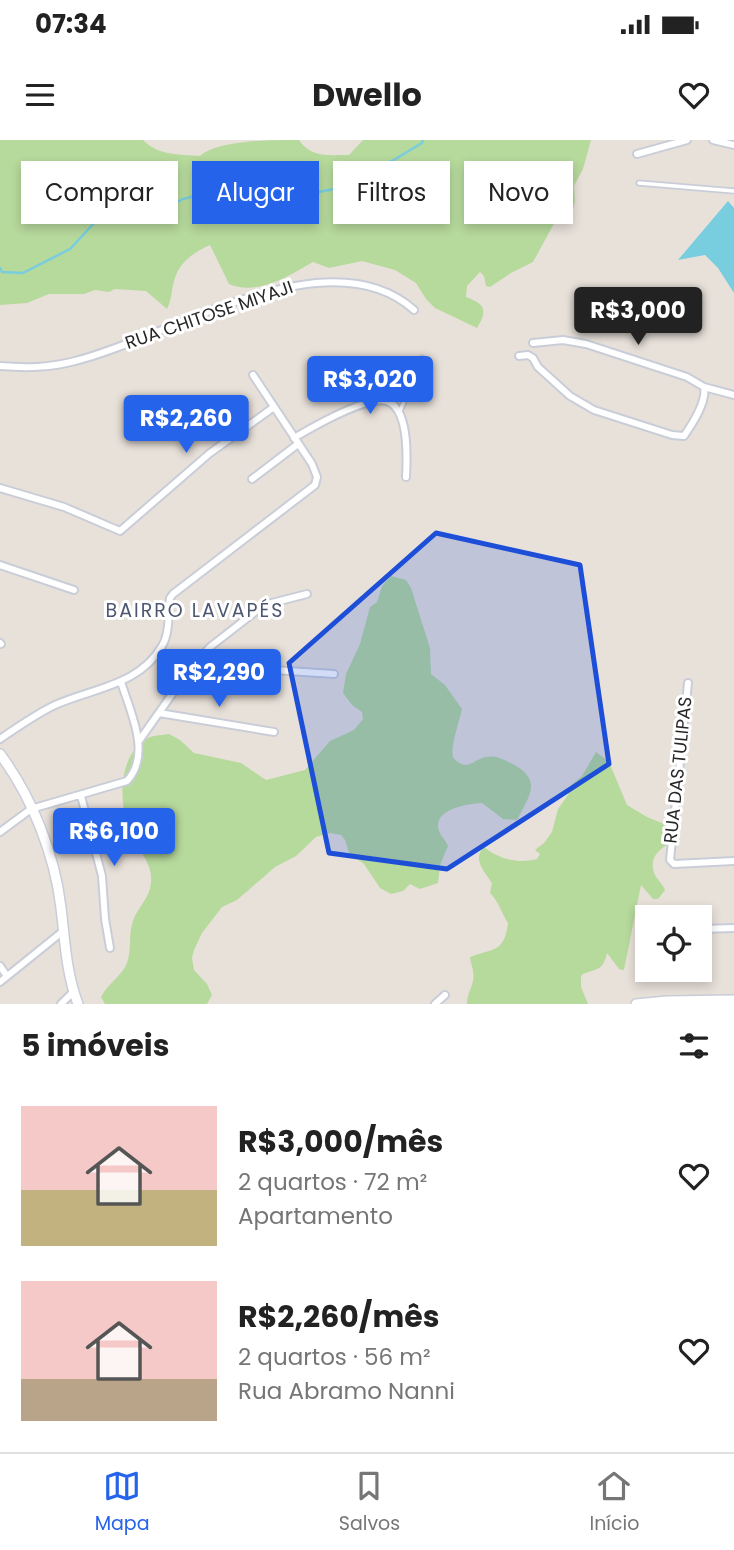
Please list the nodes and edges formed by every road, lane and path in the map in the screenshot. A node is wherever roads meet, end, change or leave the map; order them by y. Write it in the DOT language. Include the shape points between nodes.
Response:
graph roads {
  1 [pos="687,140"];
  2 [pos="713,140"];
  3 [pos="734,145"];
  4 [pos="637,154"];
  5 [pos="639,183"];
  6 [pos="734,191"];
  7 [pos="414,310"];
  8 [pos="533,343"];
  9 [pos="519,356"];
  10 [pos="422,358"];
  11 [pos="0,366"];
  12 [pos="253,375"];
  13 [pos="704,387"];
  14 [pos="734,395"];
  15 [pos="274,407"];
  16 [pos="399,413"];
  17 [pos="296,441"];
  18 [pos="406,477"];
  19 [pos="253,479"];
  20 [pos="0,488"];
  21 [pos="0,565"];
  22 [pos="74,590"];
  23 [pos="307,594"];
  24 [pos="194,665"];
  25 [pos="334,674"];
  26 [pos="121,682"];
  27 [pos="688,682"];
  28 [pos="159,713"];
  29 [pos="274,732"];
  30 [pos="0,739"];
  31 [pos="139,741"];
  32 [pos="0,754"];
  33 [pos="81,796"];
  34 [pos="31,809"];
  35 [pos="0,832"];
  36 [pos="734,861"];
  37 [pos="734,928"];
  38 [pos="712,929"];
  39 [pos="62,932"];
  40 [pos="110,948"];
  41 [pos="0,966"];
  42 [pos="7,976"];
  43 [pos="0,982"];
  44 [pos="73,992"];
  45 [pos="444,995"];
  46 [pos="734,1000"];
  47 [pos="61,1004"];
  48 [pos="78,1004"];
  49 [pos="435,1004"];
  50 [pos="636,1004"];
  1 -- 4 [label="street"];
  2 -- 3 [label="street"];
  5 -- 6 [label="lane"];
  7 -- 11 [label="street, RUA CHITOSE MIYAJI" via="400,297 373,286 306,283 271,291 77,361 29,368"];
  8 -- 13 [label="street" via="563,340 586,344 687,377"];
  9 -- 13 [label="street" via="533,358 570,396 594,410 672,435 684,436 688,430 706,396"];
  10 -- 16 [label="lane"];
  12 -- 15 [label="street"];
  13 -- 14 [label="street"];
  15 -- 17 [label="street"];
  15 -- 20 [label="street" via="210,453 120,530"];
  16 -- 17 [label="street" via="386,401 374,401 325,421"];
  16 -- 18 [label="street" via="408,452"];
  17 -- 19 [label="street"];
  17 -- 26 [label="street" via="316,472 315,485 173,594 164,643 148,665"];
  21 -- 22 [label="street"];
  23 -- 24 [label="street" via="254,610"];
  24 -- 25 [label="street"];
  24 -- 28 [label="street"];
  26 -- 30 [label="street" via="49,708"];
  26 -- 31 [label="street"];
  27 -- 36 [label="street, RUA DAS TULIPAS" via="669,857 674,864"];
  28 -- 29 [label="street"];
  28 -- 31 [label="street"];
  31 -- 33 [label="street" via="127,781"];
  32 -- 34 [label="main road"];
  33 -- 34 [label="street"];
  33 -- 40 [label="street" via="102,876"];
  34 -- 35 [label="street"];
  34 -- 39 [label="main road" via="55,878"];
  37 -- 38 [label="street"];
  39 -- 42 [label="street"];
  39 -- 44 [label="main road"];
  41 -- 42 [label="street"];
  42 -- 43 [label="street"];
  44 -- 47 [label="street"];
  44 -- 48 [label="main road"];
  45 -- 49 [label="street"];
  46 -- 50 [label="main road"];
}
